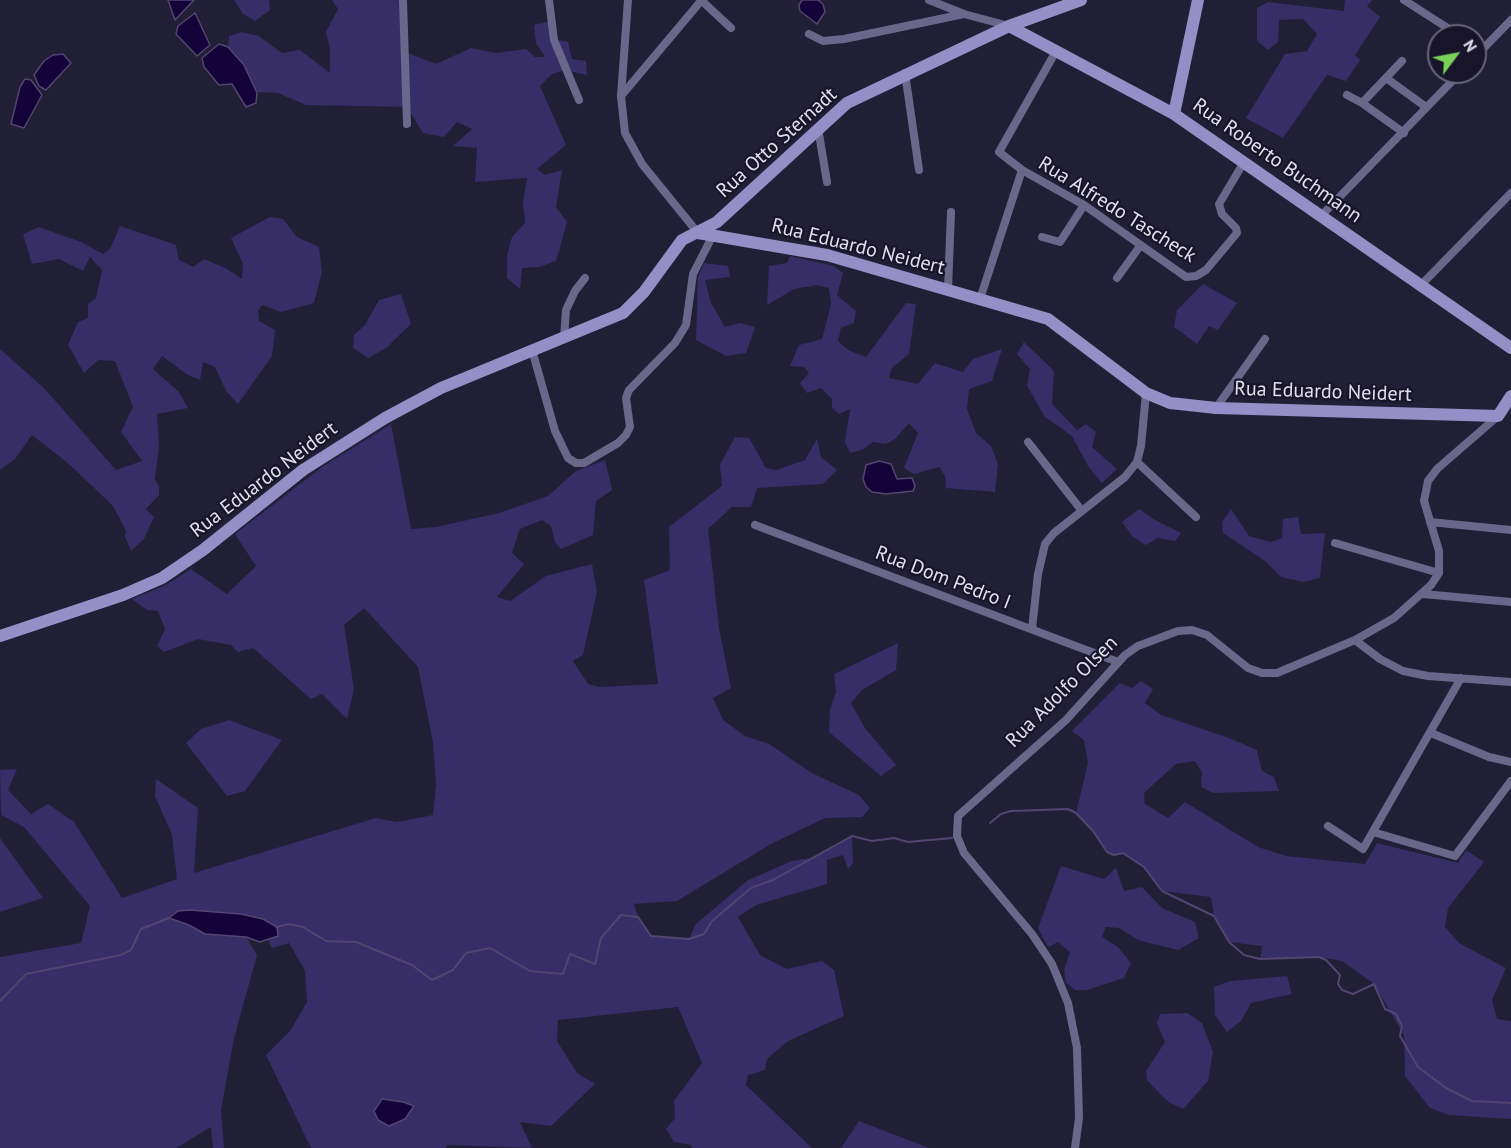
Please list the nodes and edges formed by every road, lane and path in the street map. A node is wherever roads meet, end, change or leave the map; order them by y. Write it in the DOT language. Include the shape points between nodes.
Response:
graph roads {
  1 [pos="403,0"];
  2 [pos="549,0"];
  3 [pos="628,0"];
  4 [pos="929,0"];
  5 [pos="1082,0"];
  6 [pos="1198,0"];
  7 [pos="1404,0"];
  8 [pos="701,1"];
  9 [pos="964,14"];
  10 [pos="1511,20"];
  11 [pos="1441,24"];
  12 [pos="1009,26"];
  13 [pos="731,28"];
  14 [pos="809,34"];
  15 [pos="1487,41"];
  16 [pos="1056,51"];
  17 [pos="1402,61"];
  18 [pos="905,73"];
  19 [pos="1386,78"];
  20 [pos="1449,84"];
  21 [pos="1347,95"];
  22 [pos="621,96"];
  23 [pos="579,100"];
  24 [pos="1362,103"];
  25 [pos="1426,108"];
  26 [pos="1174,114"];
  27 [pos="408,124"];
  28 [pos="818,128"];
  29 [pos="1404,132"];
  30 [pos="1244,162"];
  31 [pos="919,170"];
  32 [pos="1022,170"];
  33 [pos="827,182"];
  34 [pos="1511,193"];
  35 [pos="1084,205"];
  36 [pos="951,212"];
  37 [pos="1321,216"];
  38 [pos="698,233"];
  39 [pos="713,235"];
  40 [pos="1042,237"];
  41 [pos="1140,246"];
  42 [pos="585,278"];
  43 [pos="1117,278"];
  44 [pos="1421,285"];
  45 [pos="948,290"];
  46 [pos="980,299"];
  47 [pos="564,338"];
  48 [pos="1265,339"];
  49 [pos="1511,348"];
  50 [pos="532,351"];
  51 [pos="1146,393"];
  52 [pos="1511,396"];
  53 [pos="1216,408"];
  54 [pos="1498,416"];
  55 [pos="1028,442"];
  56 [pos="1137,462"];
  57 [pos="1082,511"];
  58 [pos="1196,517"];
  59 [pos="1430,522"];
  60 [pos="755,525"];
  61 [pos="1511,530"];
  62 [pos="1335,543"];
  63 [pos="1439,573"];
  64 [pos="1423,594"];
  65 [pos="1511,602"];
  66 [pos="1032,629"];
  67 [pos="0,636"];
  68 [pos="1355,640"];
  69 [pos="1118,662"];
  70 [pos="1461,678"];
  71 [pos="1511,682"];
  72 [pos="1431,734"];
  73 [pos="1511,762"];
  74 [pos="1511,781"];
  75 [pos="1328,826"];
  76 [pos="1373,832"];
  77 [pos="1075,1148"];
  1 -- 27 [label="street"];
  2 -- 23 [label="street" via="554,39"];
  3 -- 22 [label="street"];
  4 -- 9 [label="street"];
  5 -- 12 [label="street, Rua Otto Sternadt"];
  6 -- 26 [label="street"];
  7 -- 11 [label="street"];
  8 -- 13 [label="street"];
  8 -- 22 [label="street"];
  9 -- 12 [label="street"];
  9 -- 14 [label="street" via="844,39 823,41"];
  10 -- 15 [label="street"];
  12 -- 16 [label="street, Rua Roberto Buchmann"];
  12 -- 18 [label="street, Rua Otto Sternadt"];
  16 -- 26 [label="street, Rua Roberto Buchmann"];
  16 -- 32 [label="street, Rua Alfredo Tascheck" via="999,152"];
  17 -- 19 [label="street"];
  18 -- 28 [label="street, Rua Otto Sternadt" via="847,103"];
  18 -- 31 [label="street"];
  19 -- 24 [label="street"];
  19 -- 25 [label="street"];
  20 -- 25 [label="street"];
  21 -- 24 [label="street"];
  22 -- 38 [label="street" via="629,143"];
  24 -- 29 [label="street"];
  25 -- 29 [label="street"];
  26 -- 30 [label="street, Rua Roberto Buchmann"];
  28 -- 33 [label="street"];
  28 -- 38 [label="street, Rua Otto Sternadt" via="724,216"];
  29 -- 37 [label="street"];
  30 -- 37 [label="street, Rua Roberto Buchmann"];
  30 -- 41 [label="street, Rua Alfredo Tascheck" via="1219,204 1237,233 1200,275 1186,277"];
  32 -- 35 [label="street, Rua Alfredo Tascheck"];
  32 -- 46 [label="street"];
  34 -- 44 [label="street"];
  35 -- 40 [label="street" via="1060,242"];
  35 -- 41 [label="street, Rua Alfredo Tascheck"];
  36 -- 45 [label="street"];
  37 -- 44 [label="street, Rua Roberto Buchmann"];
  38 -- 39 [label="street, Rua Eduardo Neidert"];
  38 -- 47 [label="street, Rua Eduardo Neidert" via="676,247 644,292 623,313"];
  39 -- 45 [label="street, Rua Eduardo Neidert" via="804,250"];
  39 -- 50 [label="street" via="693,274 683,332 627,394 630,427 626,435 589,460 576,463 564,453"];
  41 -- 43 [label="street"];
  42 -- 47 [label="street" via="566,310"];
  44 -- 49 [label="street, Rua Roberto Buchmann"];
  45 -- 46 [label="street, Rua Eduardo Neidert"];
  46 -- 51 [label="street, Rua Eduardo Neidert" via="1056,323"];
  47 -- 50 [label="street, Rua Eduardo Neidert"];
  48 -- 53 [label="street"];
  50 -- 67 [label="street, Rua Eduardo Neidert" via="424,396 385,418 303,470 162,578"];
  51 -- 53 [label="street, Rua Eduardo Neidert" via="1170,403"];
  51 -- 56 [label="street"];
  52 -- 54 [label="street"];
  53 -- 54 [label="street, Rua Eduardo Neidert"];
  54 -- 59 [label="street" via="1428,481 1424,501"];
  55 -- 57 [label="street"];
  56 -- 57 [label="street" via="1117,484"];
  56 -- 58 [label="street"];
  57 -- 66 [label="street" via="1045,544"];
  59 -- 61 [label="street"];
  59 -- 63 [label="street" via="1440,559"];
  60 -- 66 [label="street, Rua Dom Pedro I"];
  62 -- 63 [label="street"];
  63 -- 64 [label="street, Rua Adolfo Olsen"];
  64 -- 65 [label="street"];
  64 -- 68 [label="street, Rua Adolfo Olsen" via="1394,618"];
  66 -- 69 [label="street, Rua Dom Pedro I"];
  68 -- 69 [label="street, Rua Adolfo Olsen" via="1277,673 1248,668 1207,635 1192,630 1137,646"];
  68 -- 70 [label="street" via="1403,671"];
  69 -- 77 [label="street, Rua Adolfo Olsen" via="1066,720 956,821 964,853 1032,934 1052,964 1068,1003 1077,1048 1079,1118"];
  70 -- 71 [label="street"];
  70 -- 72 [label="street"];
  72 -- 73 [label="street"];
  72 -- 76 [label="street"];
  74 -- 76 [label="street" via="1455,856"];
  75 -- 76 [label="street" via="1364,849"];
}
